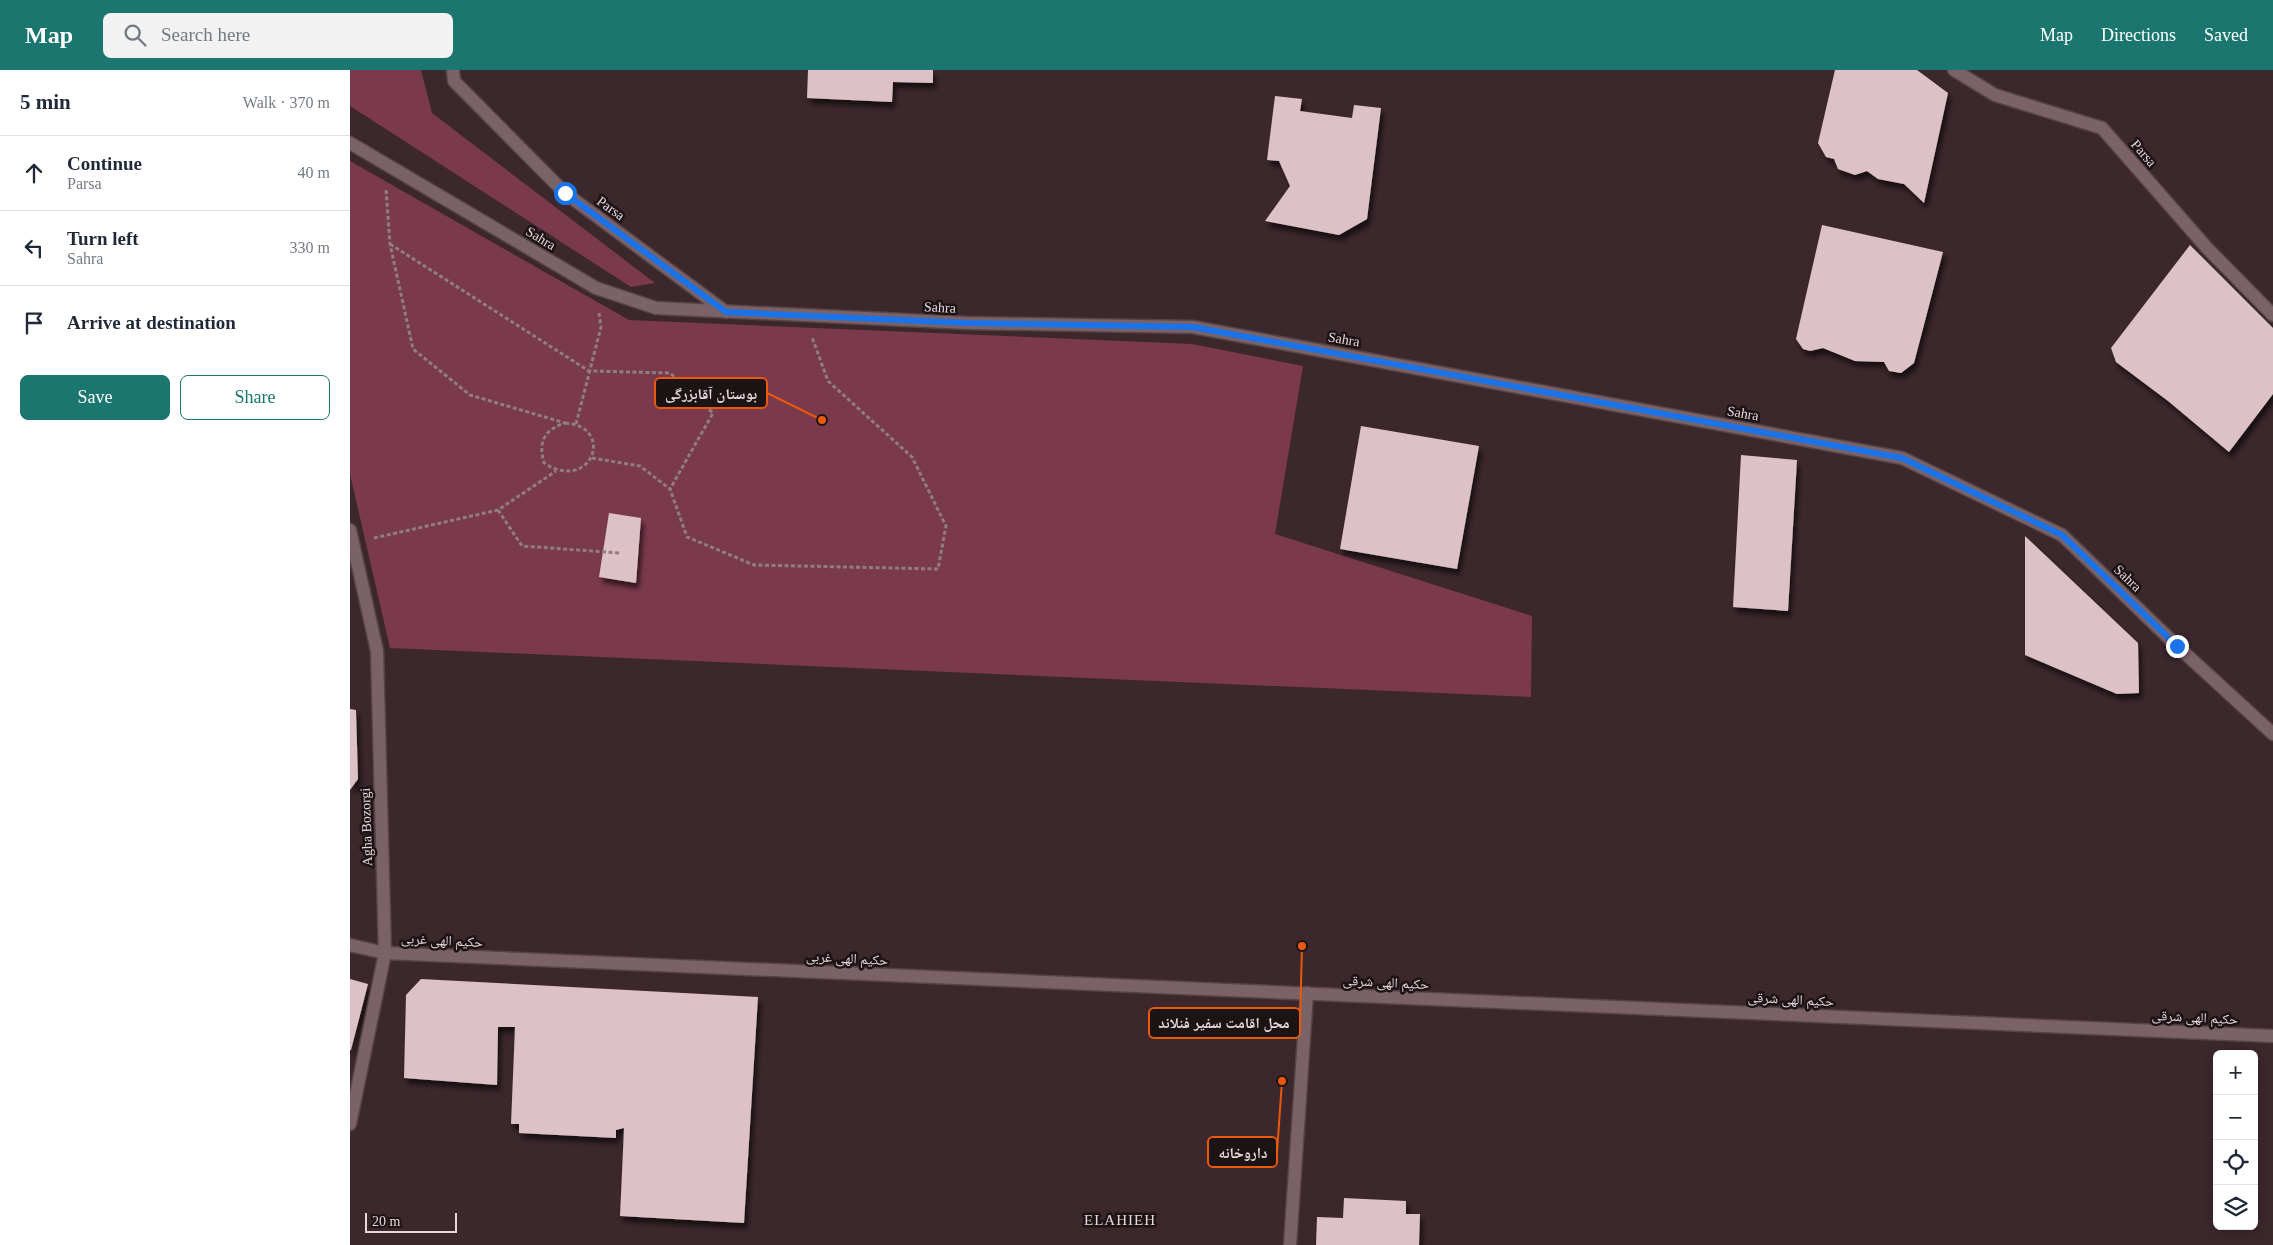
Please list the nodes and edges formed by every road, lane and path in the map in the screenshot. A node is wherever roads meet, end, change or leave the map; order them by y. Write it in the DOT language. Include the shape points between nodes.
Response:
graph roads {
  1 [pos="453,70"];
  2 [pos="1954,70"];
  3 [pos="350,143"];
  4 [pos="384,162"];
  5 [pos="390,244"];
  6 [pos="596,288"];
  7 [pos="726,312"];
  8 [pos="2273,315"];
  9 [pos="804,316"];
  10 [pos="589,371"];
  11 [pos="565,423"];
  12 [pos="576,424"];
  13 [pos="592,458"];
  14 [pos="556,471"];
  15 [pos="670,489"];
  16 [pos="498,510"];
  17 [pos="351,536"];
  18 [pos="620,553"];
  19 [pos="2273,734"];
  20 [pos="350,945"];
  21 [pos="385,953"];
  22 [pos="1307,993"];
  23 [pos="2273,1036"];
  24 [pos="350,1124"];
  25 [pos="1290,1245"];
  1 -- 7 [label="street, Parsa" via="454,81 565,193"];
  2 -- 8 [label="street, Parsa" via="1996,95 2102,128 2207,248"];
  3 -- 4 [label="street, Sahra"];
  4 -- 5 [label="path"];
  4 -- 6 [label="street, Sahra"];
  5 -- 10 [label="path"];
  5 -- 11 [label="path" via="414,349 470,395"];
  6 -- 7 [label="street, Sahra" via="656,308"];
  6 -- 10 [label="path" via="601,327"];
  7 -- 9 [label="street, Sahra"];
  9 -- 15 [label="path" via="828,381 912,458 946,526 938,569 754,565 687,536"];
  9 -- 19 [label="street, Sahra" via="1193,327 1902,458 2062,535"];
  10 -- 12 [label="path"];
  10 -- 15 [label="path" via="670,373 713,413"];
  11 -- 12 [label="path"];
  11 -- 14 [label="path" via="552,428 541,451 544,463"];
  12 -- 13 [label="path" via="588,431 594,448"];
  13 -- 14 [label="path" via="579,469"];
  13 -- 15 [label="path" via="640,466"];
  14 -- 16 [label="path"];
  16 -- 17 [label="path"];
  16 -- 18 [label="path" via="522,546"];
  17 -- 21 [label="street, Agha Bozorgi" via="377,651"];
  20 -- 21 [label="street, حکیم الهی غربی"];
  21 -- 22 [label="street, حکیم الهی غربی"];
  21 -- 24 [label="street, Agha Bozorgi"];
  22 -- 23 [label="street, حکیم الهی شرقی"];
  22 -- 25 [label="street"];
}
